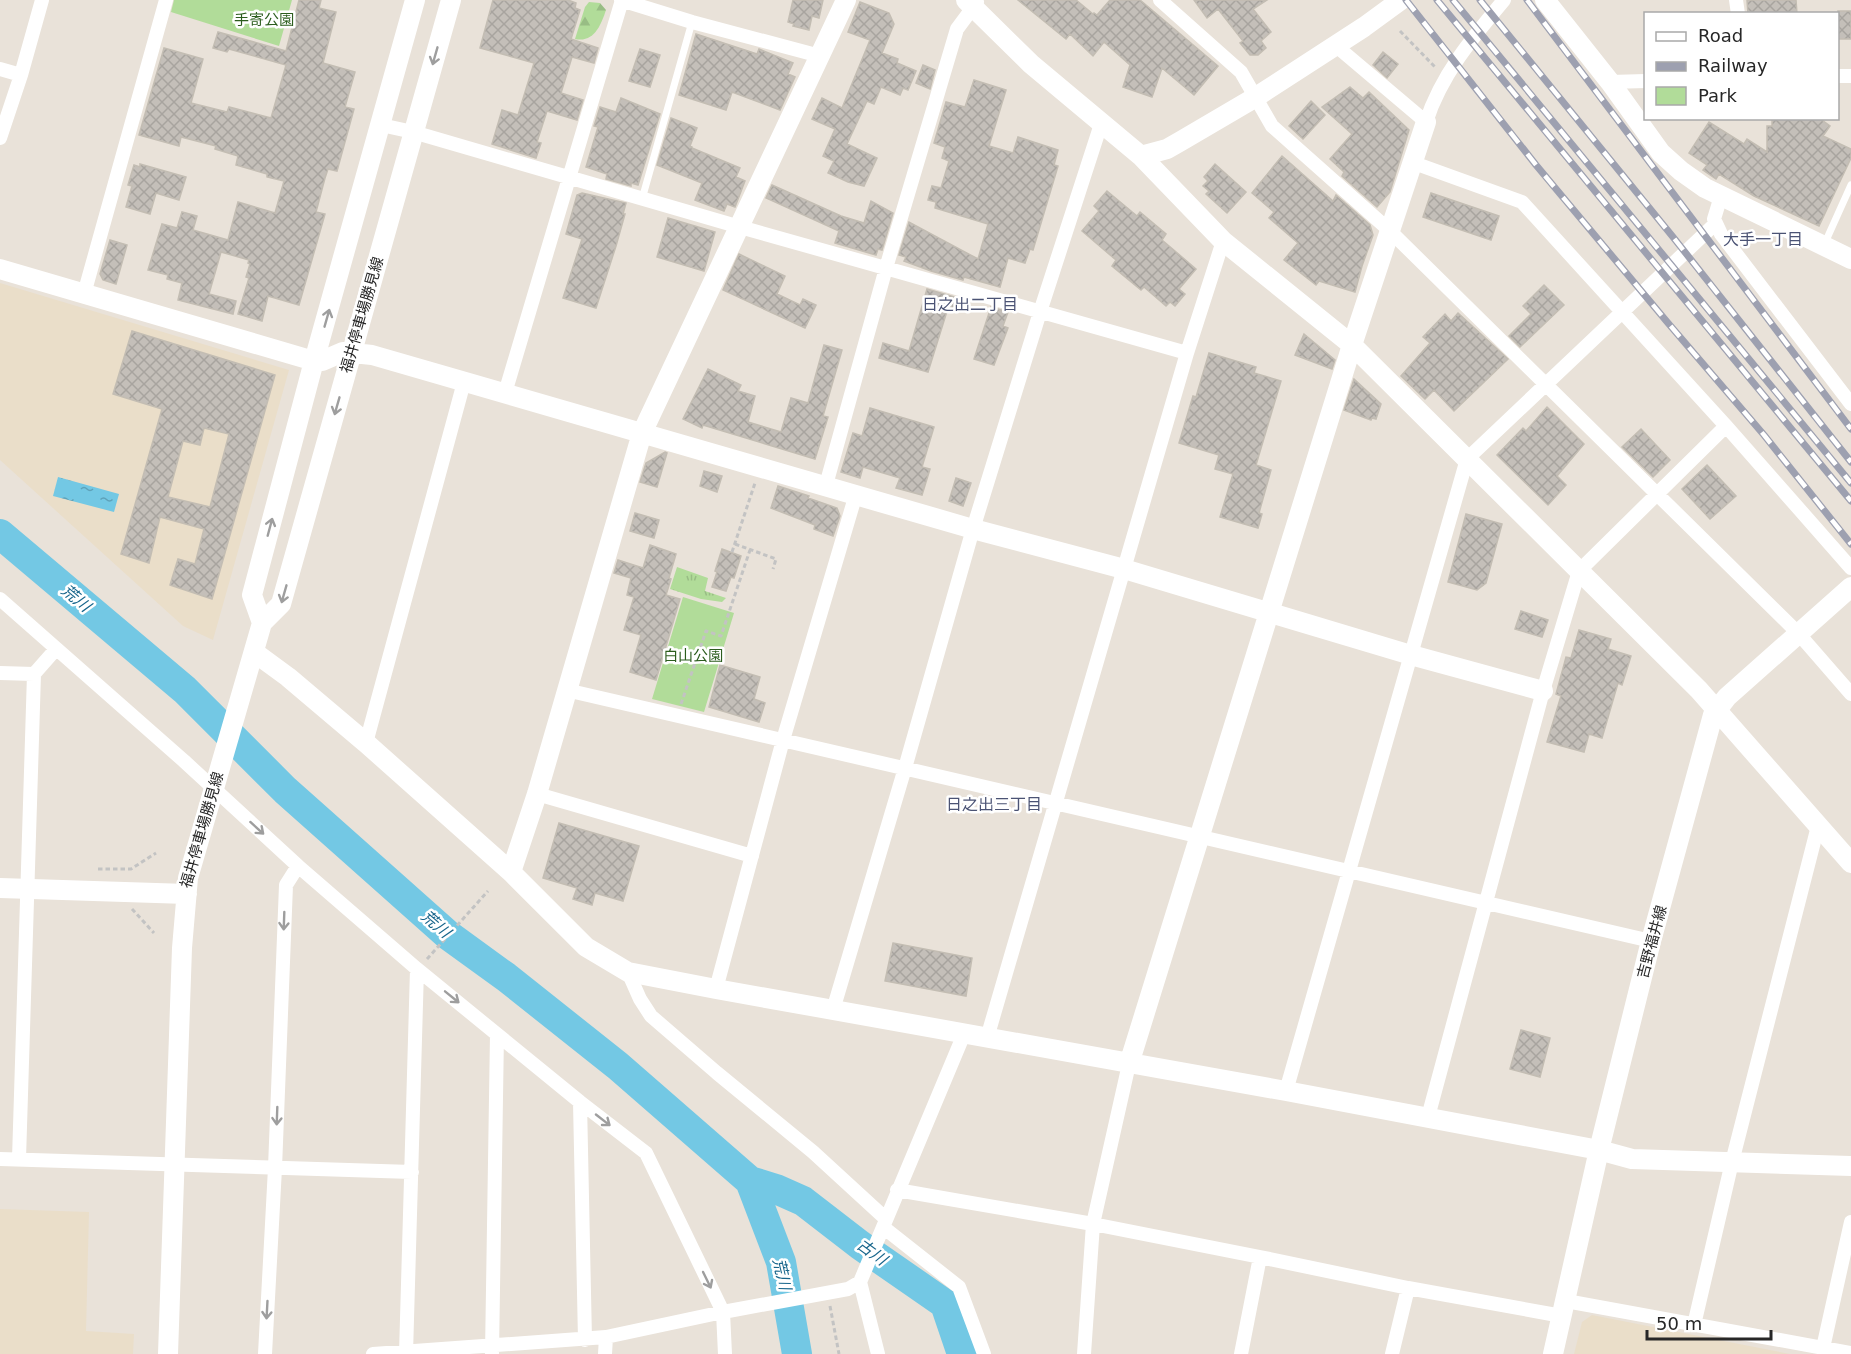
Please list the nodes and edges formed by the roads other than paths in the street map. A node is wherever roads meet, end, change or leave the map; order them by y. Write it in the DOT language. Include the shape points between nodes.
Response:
graph roads {
  1 [pos="42,0"];
  2 [pos="166,0"];
  3 [pos="415,0"];
  4 [pos="451,0"];
  5 [pos="622,0"];
  6 [pos="846,0"];
  7 [pos="1504,0"];
  8 [pos="1545,0"];
  9 [pos="972,2"];
  10 [pos="1166,2"];
  11 [pos="1392,3"];
  12 [pos="692,22"];
  13 [pos="1335,45"];
  14 [pos="820,56"];
  15 [pos="0,69"];
  16 [pos="21,75"];
  17 [pos="1644,81"];
  18 [pos="1610,82"];
  19 [pos="1256,97"];
  20 [pos="1426,122"];
  21 [pos="1101,124"];
  22 [pos="381,125"];
  23 [pos="414,132"];
  24 [pos="0,138"];
  25 [pos="1142,156"];
  26 [pos="1414,164"];
  27 [pos="569,177"];
  28 [pos="1851,185"];
  29 [pos="1721,196"];
  30 [pos="642,199"];
  31 [pos="1715,224"];
  32 [pos="740,227"];
  33 [pos="1389,230"];
  34 [pos="1223,241"];
  35 [pos="1824,246"];
  36 [pos="1851,259"];
  37 [pos="886,268"];
  38 [pos="0,269"];
  39 [pos="84,294"];
  40 [pos="1040,312"];
  41 [pos="1621,313"];
  42 [pos="1352,345"];
  43 [pos="351,351"];
  44 [pos="1187,353"];
  45 [pos="314,362"];
  46 [pos="464,381"];
  47 [pos="1546,385"];
  48 [pos="505,393"];
  49 [pos="1848,395"];
  50 [pos="1726,426"];
  51 [pos="642,433"];
  52 [pos="1467,459"];
  53 [pos="826,484"];
  54 [pos="856,494"];
  55 [pos="1656,495"];
  56 [pos="973,529"];
  57 [pos="1851,568"];
  58 [pos="1124,569"];
  59 [pos="1579,571"];
  60 [pos="1851,586"];
  61 [pos="0,599"];
  62 [pos="1269,613"];
  63 [pos="262,623"];
  64 [pos="1798,633"];
  65 [pos="56,648"];
  66 [pos="254,652"];
  67 [pos="1411,655"];
  68 [pos="0,673"];
  69 [pos="34,674"];
  70 [pos="566,690"];
  71 [pos="1543,691"];
  72 [pos="1851,694"];
  73 [pos="1717,709"];
  74 [pos="783,740"];
  75 [pos="366,743"];
  76 [pos="905,768"];
  77 [pos="215,785"];
  78 [pos="537,794"];
  79 [pos="1057,803"];
  80 [pos="1818,825"];
  81 [pos="1199,836"];
  82 [pos="752,855"];
  83 [pos="1851,863"];
  84 [pos="298,866"];
  85 [pos="1349,871"];
  86 [pos="511,872"];
  87 [pos="0,888"];
  88 [pos="27,888"];
  89 [pos="187,894"];
  90 [pos="1486,903"];
  91 [pos="1651,941"];
  92 [pos="420,966"];
  93 [pos="628,972"];
  94 [pos="716,989"];
  95 [pos="833,1010"];
  96 [pos="496,1034"];
  97 [pos="964,1034"];
  98 [pos="987,1038"];
  99 [pos="1129,1064"];
  100 [pos="1286,1091"];
  101 [pos="580,1102"];
  102 [pos="1428,1117"];
  103 [pos="1599,1150"];
  104 [pos="0,1159"];
  105 [pos="19,1159"];
  106 [pos="1732,1162"];
  107 [pos="174,1164"];
  108 [pos="1851,1166"];
  109 [pos="275,1168"];
  110 [pos="412,1172"];
  111 [pos="897,1190"];
  112 [pos="1851,1222"];
  113 [pos="1093,1224"];
  114 [pos="883,1228"];
  115 [pos="1260,1257"];
  116 [pos="860,1282"];
  117 [pos="1408,1288"];
  118 [pos="1564,1309"];
  119 [pos="723,1312"];
  120 [pos="1694,1325"];
  121 [pos="606,1337"];
  122 [pos="585,1340"];
  123 [pos="1823,1348"];
  124 [pos="492,1350"];
  125 [pos="406,1353"];
  126 [pos="1851,1353"];
  127 [pos="168,1354"];
  128 [pos="264,1354"];
  129 [pos="373,1354"];
  130 [pos="605,1354"];
  131 [pos="725,1354"];
  132 [pos="878,1354"];
  133 [pos="984,1354"];
  134 [pos="1084,1354"];
  135 [pos="1241,1354"];
  136 [pos="1392,1354"];
  137 [pos="1553,1354"];
  1 -- 16 [label="street"];
  2 -- 39 [label="street"];
  3 -- 22 [label="street"];
  4 -- 23 [label="street, 福井停車場勝見線, one-way"];
  5 -- 12 [label="street"];
  5 -- 27 [label="street"];
  6 -- 14 [label="street"];
  7 -- 20 [label="street" via="1446,78"];
  8 -- 18 [label="street"];
  9 -- 21 [label="street" via="1031,64"];
  9 -- 37 [label="street" via="957,29"];
  10 -- 19 [label="street" via="1241,72"];
  11 -- 13 [label="street"];
  12 -- 14 [label="street"];
  12 -- 30 [label="lane"];
  13 -- 19 [label="street"];
  13 -- 20 [label="street"];
  14 -- 32 [label="street"];
  15 -- 16 [label="street"];
  16 -- 24 [label="street"];
  17 -- 18 [label="street"];
  18 -- 29 [label="street" via="1661,153"];
  19 -- 25 [label="street" via="1174,145"];
  19 -- 33 [label="street" via="1272,126"];
  20 -- 26 [label="street"];
  21 -- 25 [label="street"];
  21 -- 40 [label="street"];
  22 -- 23 [label="street"];
  45 -- 22 [label="street, one-way"];
  23 -- 27 [label="street"];
  23 -- 43 [label="street, 福井停車場勝見線"];
  25 -- 34 [label="street"];
  26 -- 33 [label="street"];
  26 -- 41 [label="street" via="1522,202"];
  27 -- 30 [label="street"];
  27 -- 48 [label="street"];
  28 -- 35 [label="lane"];
  29 -- 31 [label="street"];
  29 -- 35 [label="street"];
  30 -- 32 [label="street"];
  31 -- 41 [label="street"];
  31 -- 49 [label="street"];
  32 -- 37 [label="street"];
  32 -- 51 [label="street"];
  33 -- 42 [label="street"];
  33 -- 47 [label="street"];
  34 -- 42 [label="street"];
  34 -- 44 [label="street"];
  35 -- 36 [label="street"];
  37 -- 40 [label="street"];
  37 -- 53 [label="street"];
  38 -- 39 [label="street"];
  39 -- 45 [label="street"];
  40 -- 44 [label="street"];
  40 -- 56 [label="street"];
  41 -- 47 [label="street"];
  41 -- 50 [label="street"];
  42 -- 52 [label="street"];
  42 -- 62 [label="street"];
  43 -- 45 [label="street"];
  43 -- 46 [label="street"];
  43 -- 63 [label="street, 福井停車場勝見線, one-way" via="281,604"];
  44 -- 58 [label="street"];
  63 -- 45 [label="street, one-way" via="252,595"];
  46 -- 48 [label="street"];
  46 -- 75 [label="street"];
  47 -- 52 [label="street"];
  47 -- 55 [label="street"];
  48 -- 51 [label="street"];
  50 -- 55 [label="street"];
  50 -- 57 [label="street"];
  51 -- 53 [label="street"];
  51 -- 70 [label="street"];
  52 -- 59 [label="street"];
  52 -- 67 [label="street"];
  53 -- 54 [label="street"];
  54 -- 56 [label="street"];
  54 -- 74 [label="street"];
  55 -- 59 [label="street"];
  55 -- 64 [label="street"];
  56 -- 58 [label="street"];
  56 -- 76 [label="street"];
  58 -- 62 [label="street"];
  58 -- 79 [label="street"];
  59 -- 71 [label="street"];
  59 -- 73 [label="street"];
  60 -- 64 [label="street, 吉野福井線"];
  61 -- 65 [label="street"];
  62 -- 67 [label="street"];
  62 -- 81 [label="street"];
  63 -- 66 [label="street, 福井停車場勝見線"];
  64 -- 72 [label="street"];
  64 -- 73 [label="street, 吉野福井線"];
  65 -- 69 [label="street"];
  65 -- 77 [label="street"];
  66 -- 75 [label="street"];
  66 -- 77 [label="street, 福井停車場勝見線"];
  67 -- 71 [label="street"];
  67 -- 85 [label="street"];
  68 -- 69 [label="street"];
  69 -- 88 [label="street"];
  70 -- 74 [label="street"];
  70 -- 78 [label="street"];
  71 -- 90 [label="street"];
  73 -- 80 [label="street"];
  73 -- 91 [label="street, 吉野福井線"];
  74 -- 76 [label="street"];
  74 -- 82 [label="street"];
  75 -- 86 [label="street"];
  76 -- 79 [label="street"];
  76 -- 95 [label="street"];
  77 -- 84 [label="street, one-way"];
  77 -- 89 [label="street, 福井停車場勝見線" via="188,878"];
  78 -- 82 [label="street"];
  78 -- 86 [label="street"];
  79 -- 81 [label="street"];
  79 -- 98 [label="street"];
  80 -- 83 [label="street"];
  80 -- 106 [label="street"];
  81 -- 85 [label="street"];
  81 -- 99 [label="street"];
  82 -- 94 [label="street"];
  84 -- 92 [label="street"];
  84 -- 109 [label="street, one-way" via="286,885"];
  85 -- 90 [label="street"];
  85 -- 100 [label="street"];
  86 -- 93 [label="street" via="586,947"];
  87 -- 88 [label="street, 福井停車場勝見線"];
  88 -- 89 [label="street, 福井停車場勝見線"];
  88 -- 105 [label="street"];
  89 -- 107 [label="street"];
  90 -- 91 [label="street"];
  90 -- 102 [label="street"];
  91 -- 103 [label="street, 吉野福井線"];
  92 -- 96 [label="street, one-way"];
  92 -- 110 [label="street"];
  93 -- 94 [label="street"];
  93 -- 114 [label="street" via="651,1016 813,1152"];
  94 -- 95 [label="street"];
  95 -- 97 [label="street"];
  96 -- 101 [label="street"];
  96 -- 124 [label="street"];
  97 -- 98 [label="street"];
  97 -- 111 [label="street"];
  98 -- 99 [label="street"];
  99 -- 100 [label="street"];
  99 -- 113 [label="street"];
  100 -- 102 [label="street"];
  101 -- 119 [label="street, one-way" via="646,1152"];
  101 -- 122 [label="street"];
  102 -- 103 [label="street"];
  103 -- 106 [label="street" via="1632,1159"];
  103 -- 118 [label="street, 吉野福井線"];
  104 -- 105 [label="street"];
  105 -- 107 [label="street"];
  106 -- 108 [label="street"];
  106 -- 120 [label="street"];
  107 -- 109 [label="street"];
  107 -- 127 [label="street"];
  109 -- 110 [label="street"];
  109 -- 128 [label="street, one-way"];
  110 -- 125 [label="street"];
  111 -- 113 [label="street"];
  111 -- 114 [label="street"];
  112 -- 123 [label="street"];
  113 -- 115 [label="street"];
  113 -- 134 [label="street"];
  114 -- 116 [label="street"];
  114 -- 133 [label="street" via="959,1287"];
  115 -- 117 [label="street"];
  115 -- 135 [label="street"];
  116 -- 119 [label="street" via="848,1289"];
  116 -- 132 [label="street"];
  117 -- 118 [label="street"];
  117 -- 136 [label="street"];
  118 -- 120 [label="street"];
  118 -- 137 [label="street, 吉野福井線"];
  119 -- 121 [label="street"];
  119 -- 131 [label="street"];
  120 -- 123 [label="street"];
  121 -- 122 [label="street"];
  121 -- 130 [label="street"];
  122 -- 124 [label="street"];
  123 -- 126 [label="street"];
  124 -- 125 [label="street"];
  125 -- 129 [label="street"];
}
